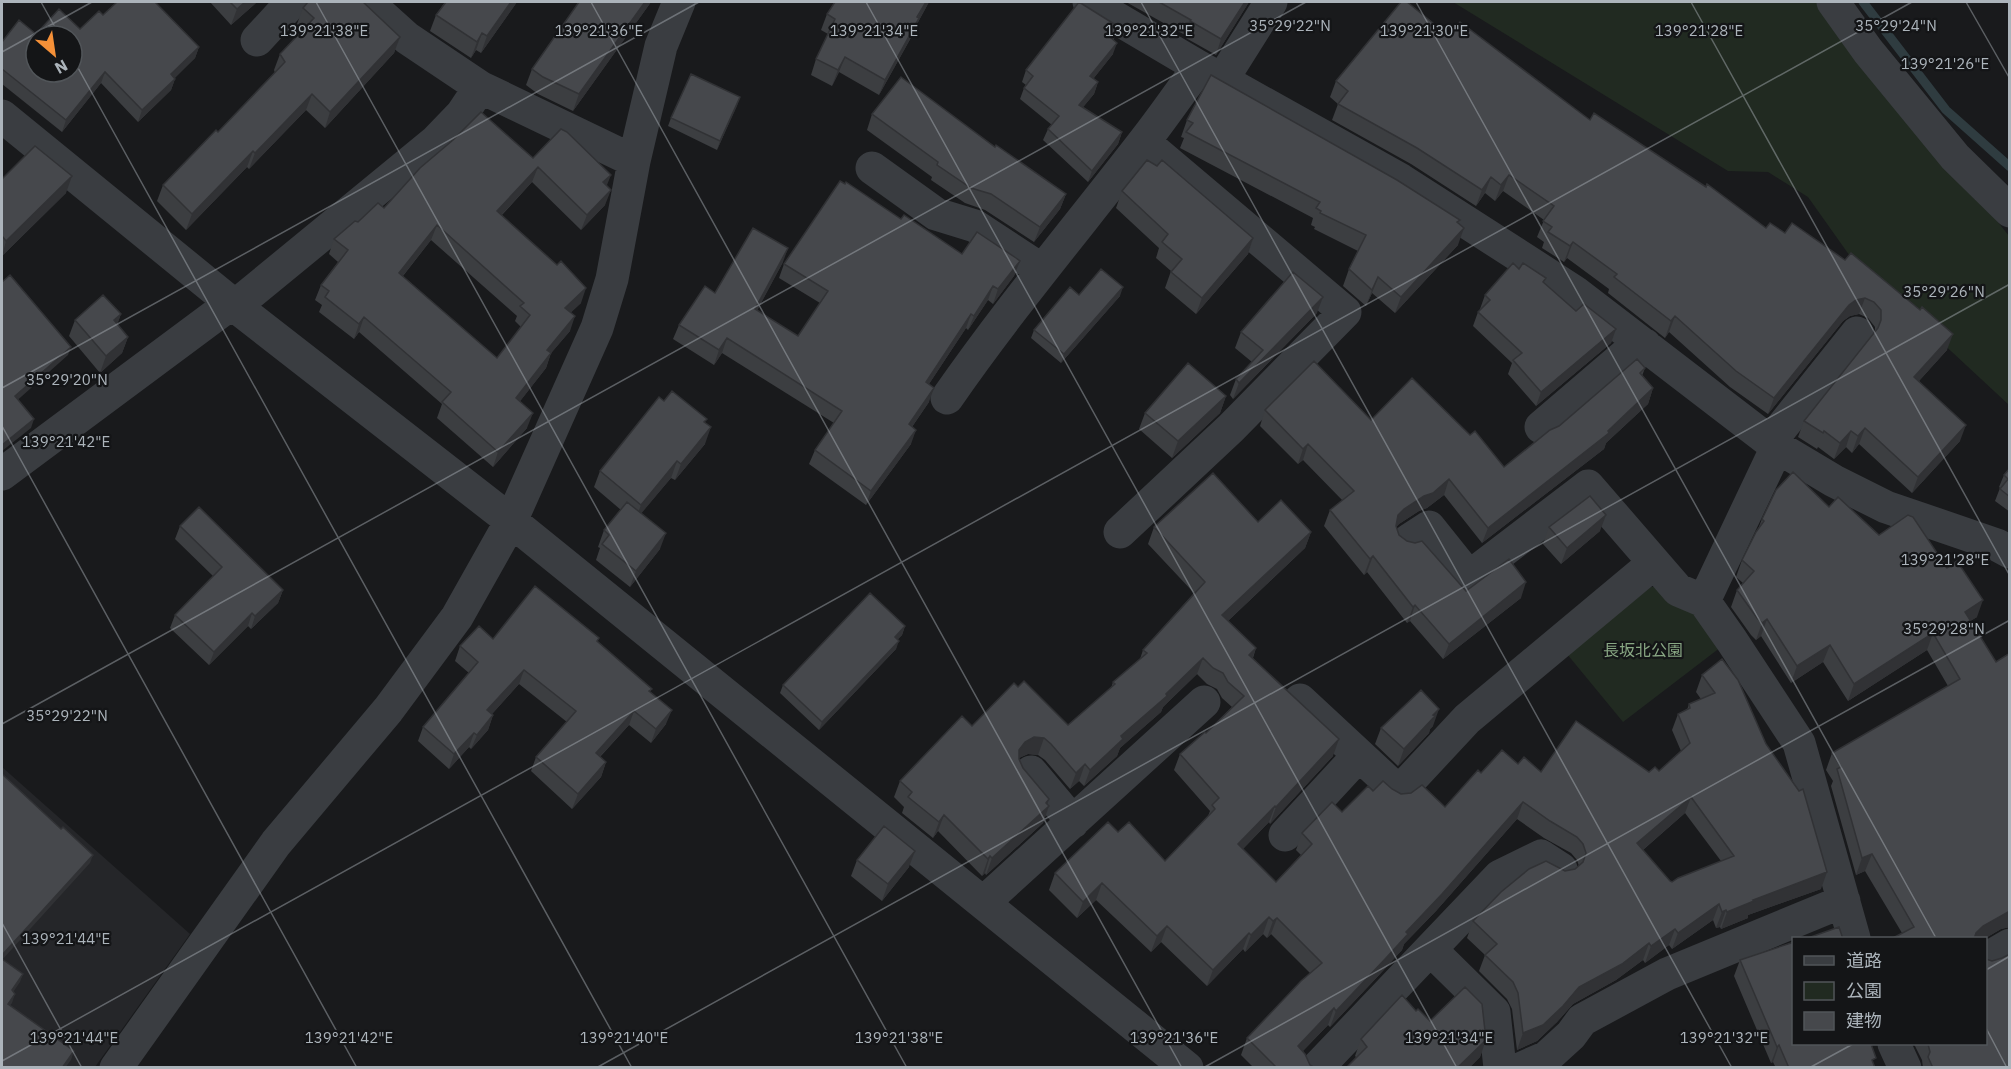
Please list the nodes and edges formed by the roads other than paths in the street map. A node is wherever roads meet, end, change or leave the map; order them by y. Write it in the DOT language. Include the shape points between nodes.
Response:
graph roads {
  1 [pos="368,2"];
  2 [pos="679,2"];
  3 [pos="1271,2"];
  4 [pos="1833,2"];
  5 [pos="1100,4"];
  6 [pos="1210,73"];
  7 [pos="480,87"];
  8 [pos="2,116"];
  9 [pos="1144,142"];
  10 [pos="634,161"];
  11 [pos="882,184"];
  12 [pos="2010,211"];
  13 [pos="1042,270"];
  14 [pos="234,304"];
  15 [pos="1857,333"];
  16 [pos="1645,345"];
  17 [pos="947,398"];
  18 [pos="1541,427"];
  19 [pos="1773,444"];
  20 [pos="2,474"];
  21 [pos="511,521"];
  22 [pos="1428,527"];
  23 [pos="1120,532"];
  24 [pos="2010,552"];
  25 [pos="1654,563"];
  26 [pos="1704,601"];
  27 [pos="1300,700"];
  28 [pos="1204,702"];
  29 [pos="1358,756"];
  30 [pos="1031,772"];
  31 [pos="1073,822"];
  32 [pos="1285,835"];
  33 [pos="1561,869"];
  34 [pos="1844,901"];
  35 [pos="983,903"];
  36 [pos="1853,937"];
  37 [pos="2010,945"];
  38 [pos="1431,950"];
  39 [pos="1987,958"];
  40 [pos="1894,1045"];
  41 [pos="1176,1064"];
  42 [pos="116,1068"];
  43 [pos="1317,1068"];
  44 [pos="1500,1068"];
  45 [pos="1522,1068"];
  46 [pos="1905,1068"];
  1 -- 7 [label="street" via="406,22 407,38"];
  2 -- 10 [label="street" via="661,45"];
  3 -- 6 [label="street"];
  4 -- 12 [label="street" via="1955,157"];
  5 -- 6 [label="street"];
  6 -- 9 [label="street"];
  6 -- 16 [label="street" via="1401,180 1575,291"];
  7 -- 10 [label="street"];
  7 -- 14 [label="street" via="462,114 436,141"];
  8 -- 14 [label="street"];
  9 -- 13 [label="street"];
  9 -- 23 [label="street" via="1345,312 1352,325 1231,428"];
  10 -- 21 [label="street" via="612,279 597,328"];
  11 -- 13 [label="street" via="936,214 975,226"];
  13 -- 17 [label="street" via="968,346"];
  14 -- 20 [label="street"];
  14 -- 21 [label="street"];
  15 -- 19 [label="street"];
  16 -- 18 [label="street" via="1639,352 1624,356"];
  16 -- 19 [label="street"];
  19 -- 24 [label="street" via="1886,507"];
  19 -- 26 [label="street"];
  21 -- 35 [label="street"];
  21 -- 42 [label="street" via="457,617 387,710 276,843"];
  22 -- 25 [label="street" via="1469,577 1588,486"];
  25 -- 26 [label="street" via="1678,590"];
  25 -- 29 [label="street" via="1459,712 1399,792"];
  26 -- 34 [label="street" via="1799,743"];
  27 -- 29 [label="street"];
  28 -- 31 [label="street"];
  29 -- 32 [label="street"];
  30 -- 31 [label="street"];
  31 -- 35 [label="street"];
  33 -- 38 [label="street" via="1541,856 1500,876"];
  34 -- 36 [label="street"];
  34 -- 45 [label="street" via="1667,974 1582,1020 1547,1057"];
  35 -- 41 [label="street"];
  37 -- 39 [label="street"];
  38 -- 43 [label="street"];
  38 -- 44 [label="street" via="1494,1012"];
  40 -- 46 [label="street"];
}
